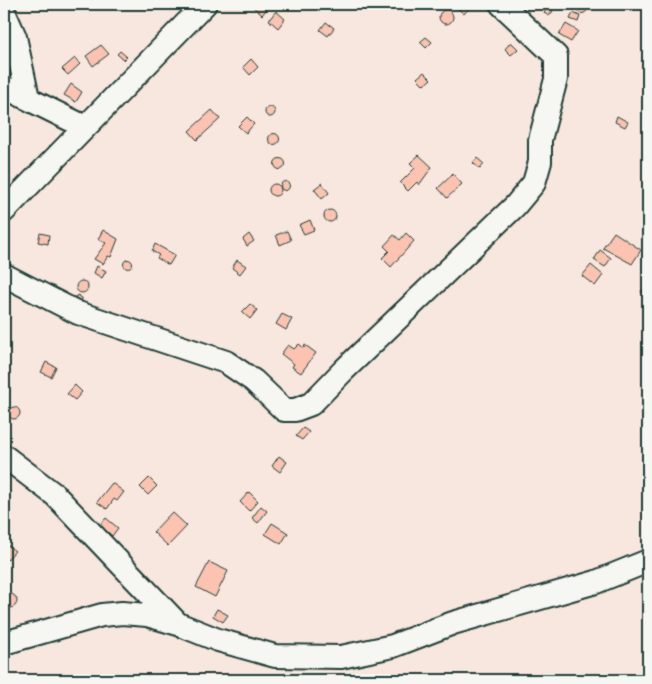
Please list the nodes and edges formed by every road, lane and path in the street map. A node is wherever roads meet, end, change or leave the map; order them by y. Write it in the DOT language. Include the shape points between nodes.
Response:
graph roads {
  1 [pos="205,4"];
  2 [pos="501,4"];
  3 [pos="4,12"];
  4 [pos="4,87"];
  5 [pos="28,98"];
  6 [pos="85,127"];
  7 [pos="4,210"];
  8 [pos="4,275"];
  9 [pos="4,456"];
  10 [pos="648,561"];
  11 [pos="178,624"];
  12 [pos="4,643"];
  1 -- 6 [label="street"];
  2 -- 8 [label="street" via="556,56 556,79 540,140 540,162 534,183 515,206 311,404 284,410 254,381 226,362 78,313"];
  3 -- 5 [label="street" via="15,37"];
  4 -- 5 [label="street"];
  5 -- 6 [label="street"];
  6 -- 7 [label="street"];
  9 -- 11 [label="street" via="55,495"];
  10 -- 11 [label="street" via="596,582 453,623 393,646 341,657 276,656 218,640"];
  11 -- 12 [label="street" via="122,613 102,615"];
}
